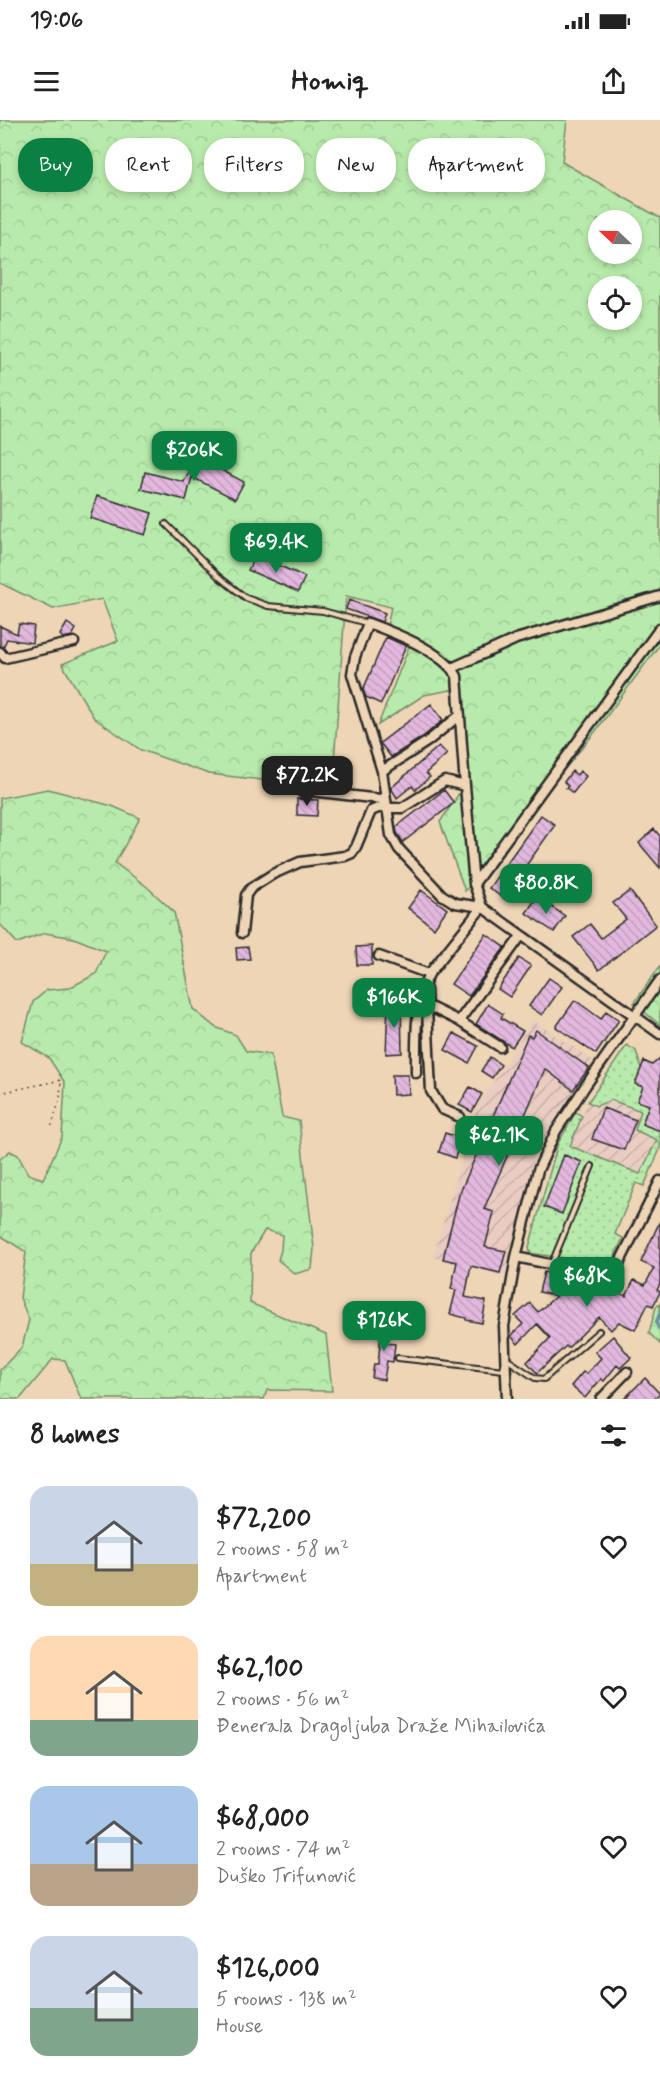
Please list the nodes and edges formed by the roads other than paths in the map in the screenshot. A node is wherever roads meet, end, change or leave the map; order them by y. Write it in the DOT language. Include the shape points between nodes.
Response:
graph roads {
  1 [pos="166,524"];
  2 [pos="660,596"];
  3 [pos="368,623"];
  4 [pos="660,628"];
  5 [pos="74,642"];
  6 [pos="0,652"];
  7 [pos="452,668"];
  8 [pos="460,715"];
  9 [pos="382,771"];
  10 [pos="465,786"];
  11 [pos="302,792"];
  12 [pos="388,807"];
  13 [pos="474,884"];
  14 [pos="482,907"];
  15 [pos="242,933"];
  16 [pos="521,936"];
  17 [pos="379,956"];
  18 [pos="429,974"];
  19 [pos="660,980"];
  20 [pos="425,982"];
  21 [pos="428,1006"];
  22 [pos="635,1016"];
  23 [pos="459,1021"];
  24 [pos="660,1034"];
  25 [pos="500,1047"];
  26 [pos="416,1073"];
  27 [pos="460,1117"];
  28 [pos="592,1166"];
  29 [pos="660,1181"];
  30 [pos="516,1257"];
  31 [pos="552,1264"];
  32 [pos="599,1331"];
  33 [pos="398,1358"];
  34 [pos="505,1358"];
  35 [pos="505,1370"];
  36 [pos="627,1372"];
  37 [pos="507,1399"];
  38 [pos="601,1399"];
  1 -- 3 [label="lane" via="246,598 268,606 323,611"];
  2 -- 7 [label="street" via="516,639"];
  3 -- 7 [label="street" via="401,636"];
  3 -- 9 [label="street" via="352,674"];
  4 -- 13 [label="street"];
  5 -- 6 [label="street" via="5,657"];
  7 -- 8 [label="street" via="457,676"];
  8 -- 9 [label="street"];
  8 -- 10 [label="street"];
  9 -- 12 [label="street"];
  10 -- 12 [label="street" via="445,781 402,808"];
  10 -- 13 [label="street"];
  11 -- 12 [label="street" via="380,799"];
  12 -- 14 [label="street" via="391,835 399,849 442,895 455,903"];
  12 -- 15 [label="street" via="371,811 352,853 300,862 251,888 246,895"];
  13 -- 14 [label="street"];
  14 -- 16 [label="street"];
  14 -- 18 [label="street"];
  16 -- 22 [label="street"];
  16 -- 23 [label="street"];
  17 -- 18 [label="street"];
  18 -- 20 [label="street"];
  19 -- 22 [label="street"];
  20 -- 21 [label="street"];
  20 -- 26 [label="street" via="416,1022"];
  21 -- 23 [label="street"];
  21 -- 27 [label="street" via="431,1091 442,1108"];
  22 -- 24 [label="street"];
  22 -- 30 [label="street" via="546,1149"];
  23 -- 25 [label="street"];
  28 -- 31 [label="lane"];
  29 -- 31 [label="street" via="614,1270"];
  30 -- 31 [label="street"];
  30 -- 34 [label="street" via="504,1326"];
  32 -- 34 [label="lane" via="544,1379 535,1378"];
  33 -- 35 [label="lane"];
  34 -- 35 [label="street"];
  35 -- 37 [label="street"];
  36 -- 38 [label="street"];
}
